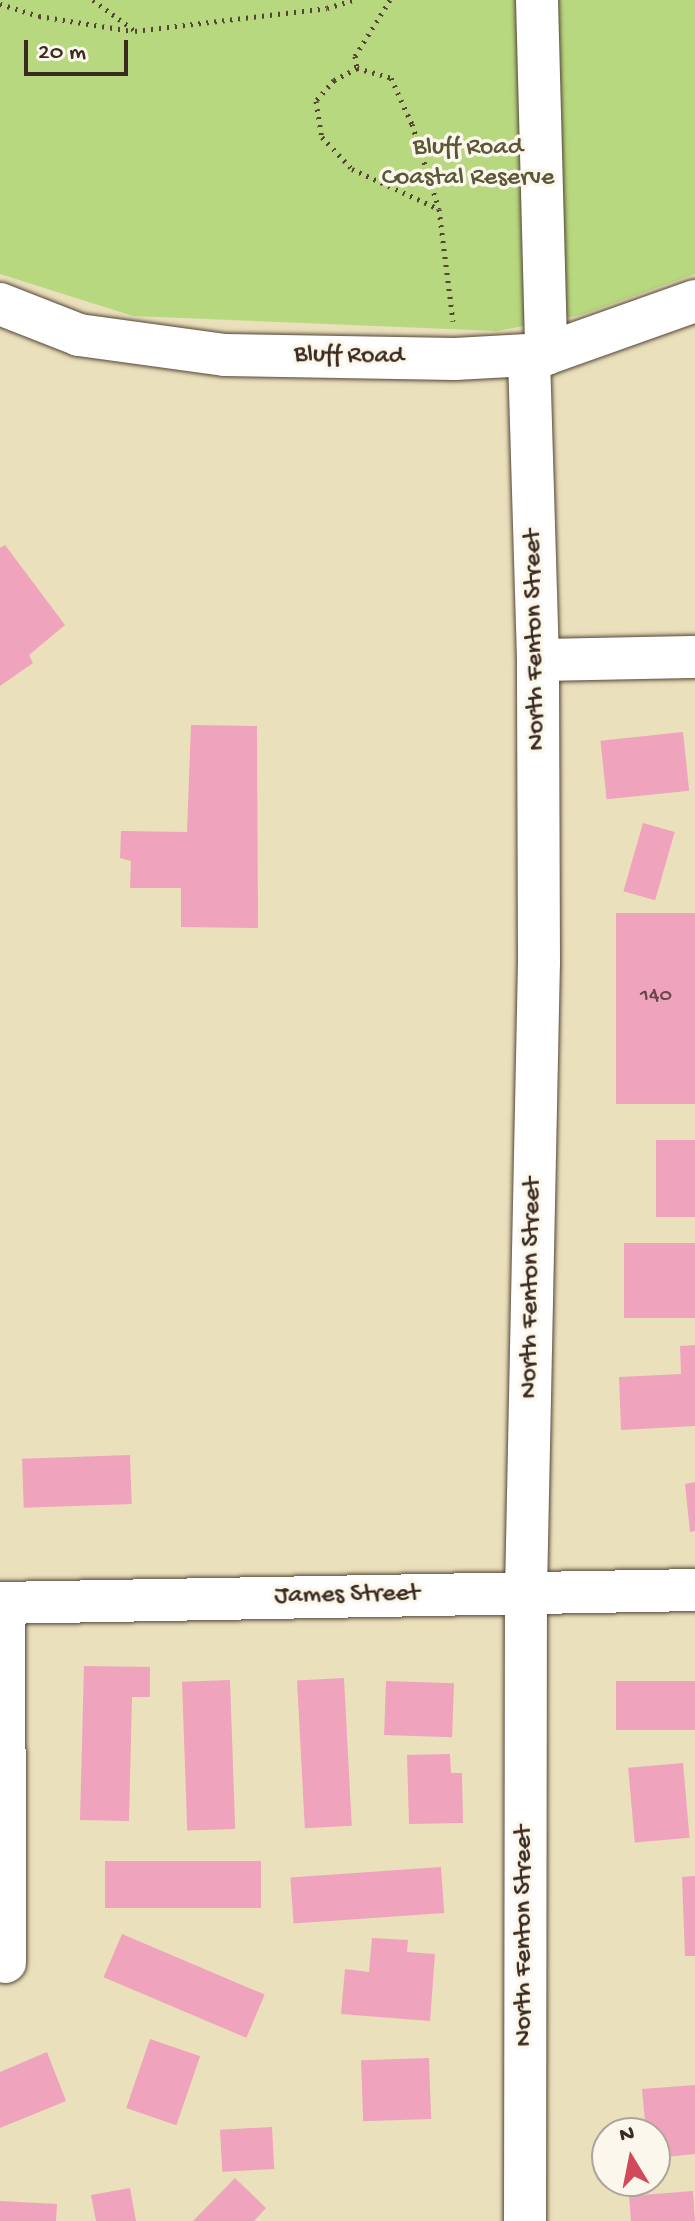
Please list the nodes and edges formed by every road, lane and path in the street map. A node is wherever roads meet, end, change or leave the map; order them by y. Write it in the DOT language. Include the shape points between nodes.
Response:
graph roads {
  1 [pos="93,0"];
  2 [pos="354,0"];
  3 [pos="390,0"];
  4 [pos="537,0"];
  5 [pos="0,4"];
  6 [pos="135,31"];
  7 [pos="357,68"];
  8 [pos="439,209"];
  9 [pos="695,301"];
  10 [pos="0,304"];
  11 [pos="538,354"];
  12 [pos="455,359"];
  13 [pos="695,657"];
  14 [pos="538,660"];
  15 [pos="695,1590"];
  16 [pos="526,1592"];
  17 [pos="2,1603"];
  18 [pos="5,1962"];
  19 [pos="525,2221"];
  1 -- 6 [label="path"];
  2 -- 6 [label="path" via="327,8"];
  3 -- 7 [label="path" via="355,56"];
  4 -- 11 [label="street, North Fenton Street"];
  5 -- 6 [label="path" via="39,16"];
  7 -- 8 [label="path" via="391,78"];
  7 -- 8 [label="path" via="334,80 316,101 322,137 352,169"];
  8 -- 12 [label="path"];
  9 -- 11 [label="street, Bluff Road"];
  10 -- 12 [label="street, Bluff Road" via="79,335 225,355"];
  11 -- 12 [label="street, Bluff Road"];
  11 -- 14 [label="street, North Fenton Street"];
  13 -- 14 [label="street"];
  14 -- 16 [label="street, North Fenton Street" via="539,963"];
  15 -- 16 [label="street, James Street"];
  16 -- 17 [label="street, James Street"];
  16 -- 19 [label="street, North Fenton Street"];
  17 -- 18 [label="street"];
}
